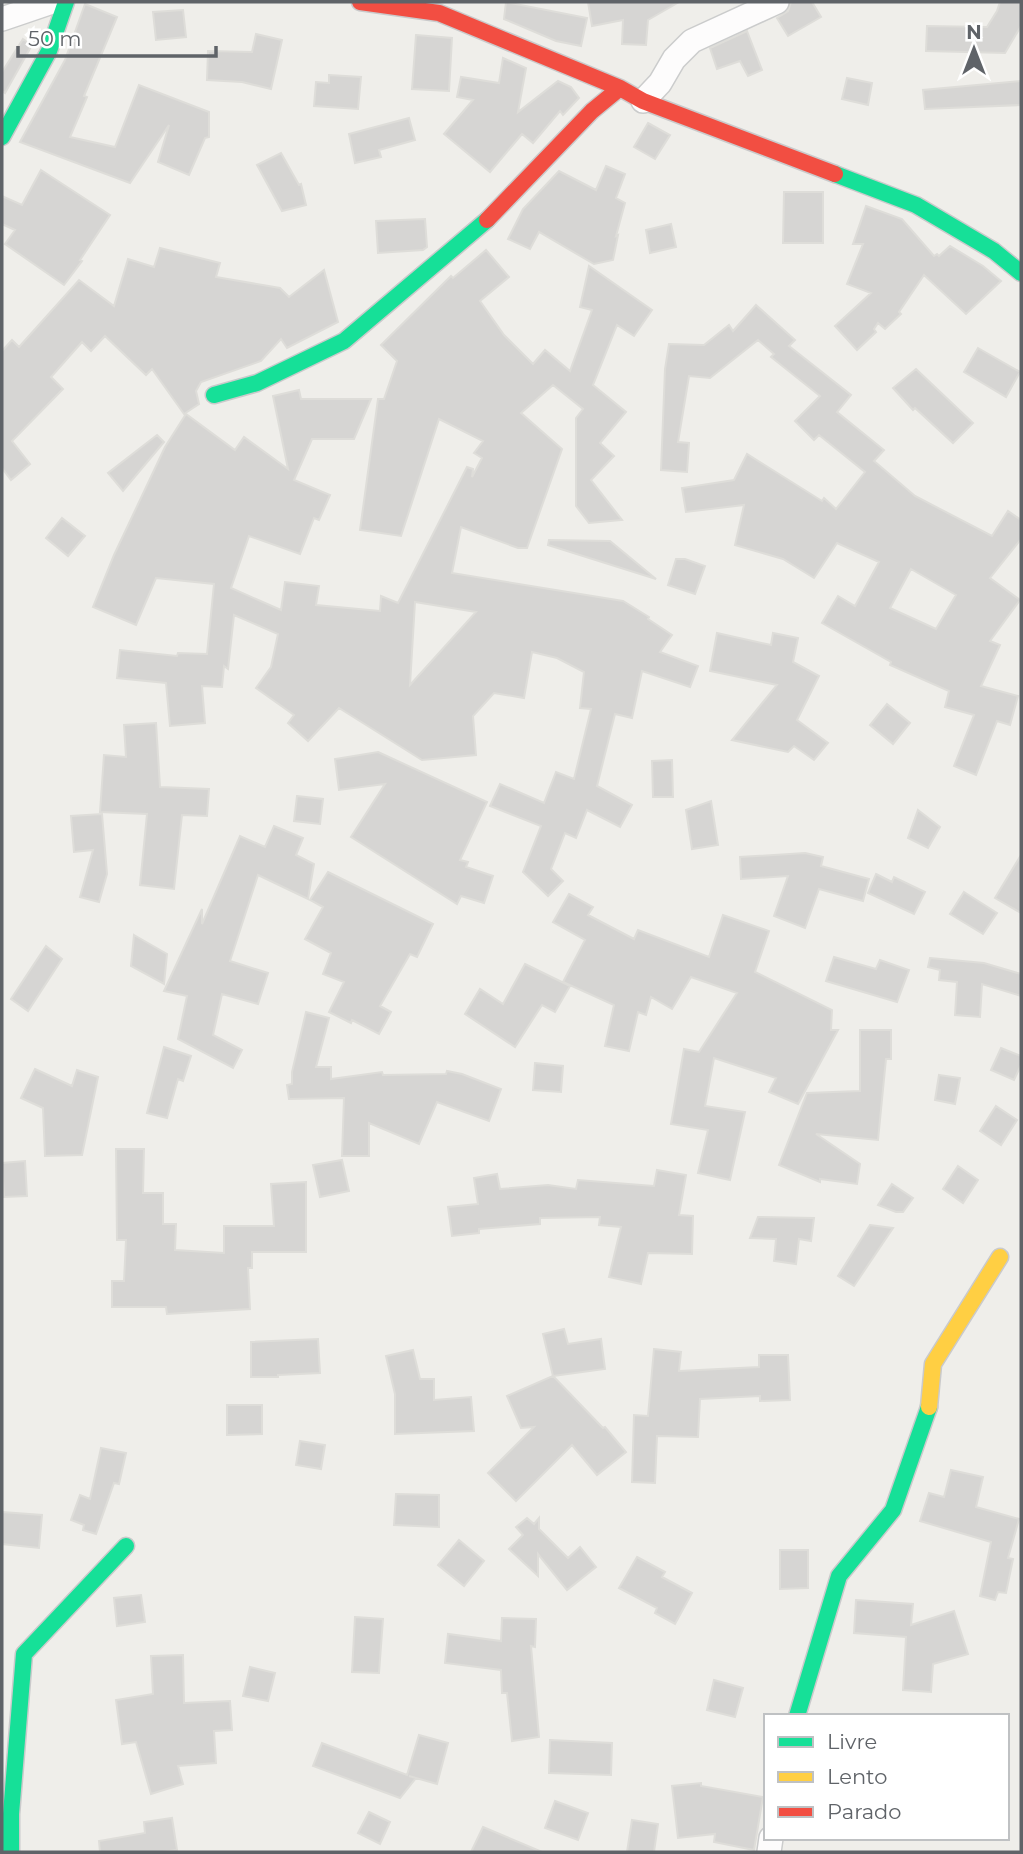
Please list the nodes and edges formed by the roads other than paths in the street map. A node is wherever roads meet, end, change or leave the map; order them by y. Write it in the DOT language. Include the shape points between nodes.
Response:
graph roads {
  1 [pos="52,2"];
  2 [pos="66,2"];
  3 [pos="360,2"];
  4 [pos="777,2"];
  5 [pos="2,19"];
  6 [pos="620,88"];
  7 [pos="643,101"];
  8 [pos="2,137"];
  9 [pos="1021,273"];
  10 [pos="214,395"];
  11 [pos="1000,1257"];
  12 [pos="126,1546"];
  13 [pos="798,1714"];
  14 [pos="11,1852"];
  1 -- 5 [label="street"];
  2 -- 8 [label="street" via="49,51"];
  3 -- 6 [label="street" via="439,13"];
  4 -- 7 [label="street" via="692,41"];
  6 -- 7 [label="street"];
  6 -- 10 [label="street" via="484,223 344,341 257,383"];
  7 -- 9 [label="street" via="916,205 994,251"];
  11 -- 13 [label="street" via="933,1364 929,1411 893,1510 839,1576"];
  12 -- 14 [label="street" via="24,1654"];
}
